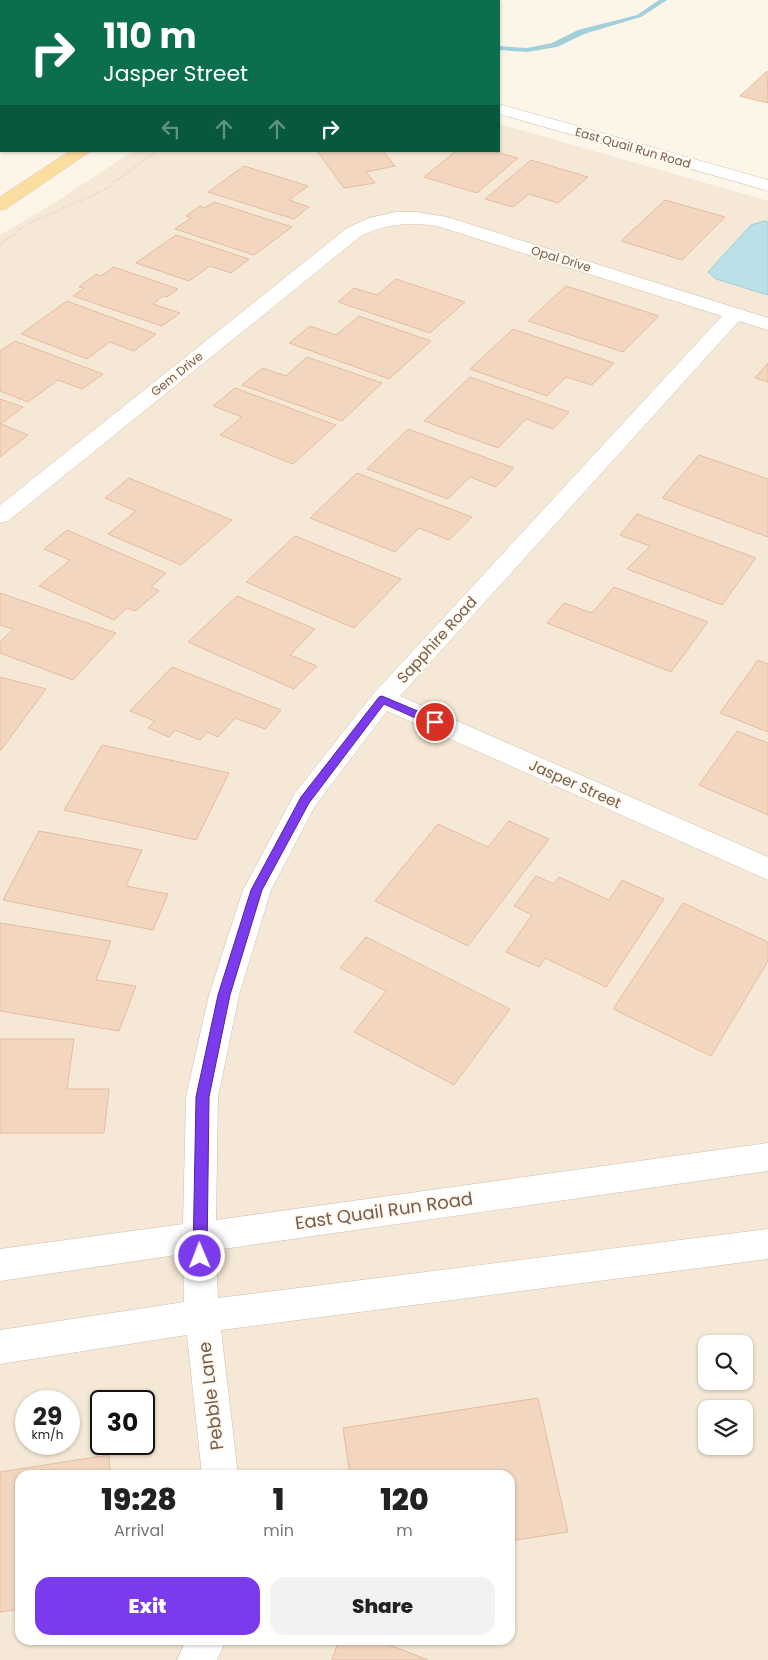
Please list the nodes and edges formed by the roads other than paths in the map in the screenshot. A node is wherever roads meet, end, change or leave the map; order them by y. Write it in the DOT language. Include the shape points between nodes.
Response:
graph roads {
  1 [pos="500,109"];
  2 [pos="80,152"];
  3 [pos="768,186"];
  4 [pos="0,204"];
  5 [pos="354,232"];
  6 [pos="736,314"];
  7 [pos="768,324"];
  8 [pos="0,516"];
  9 [pos="382,699"];
  10 [pos="768,869"];
  11 [pos="768,1157"];
  12 [pos="199,1236"];
  13 [pos="768,1244"];
  14 [pos="0,1265"];
  15 [pos="202,1316"];
  16 [pos="0,1347"];
  17 [pos="219,1470"];
  18 [pos="204,1645"];
  19 [pos="197,1660"];
  1 -- 3 [label="street, East Quail Run Road"];
  2 -- 4 [label="main road"];
  5 -- 6 [label="street, Opal Drive" via="390,217 440,221"];
  5 -- 8 [label="street, Gem Drive"];
  6 -- 7 [label="street, Opal Drive"];
  6 -- 9 [label="street, Sapphire Road"];
  9 -- 10 [label="street, Jasper Street"];
  9 -- 12 [label="street, Sapphire Road" via="305,800 256,890 224,995 202,1097"];
  11 -- 12 [label="street, East Quail Run Road"];
  12 -- 14 [label="street, East Quail Run Road"];
  12 -- 15 [label="street, Sapphire Road"];
  13 -- 15 [label="street"];
  15 -- 16 [label="street"];
  15 -- 17 [label="street, Pebble Lane"];
  18 -- 19 [label="street"];
}
